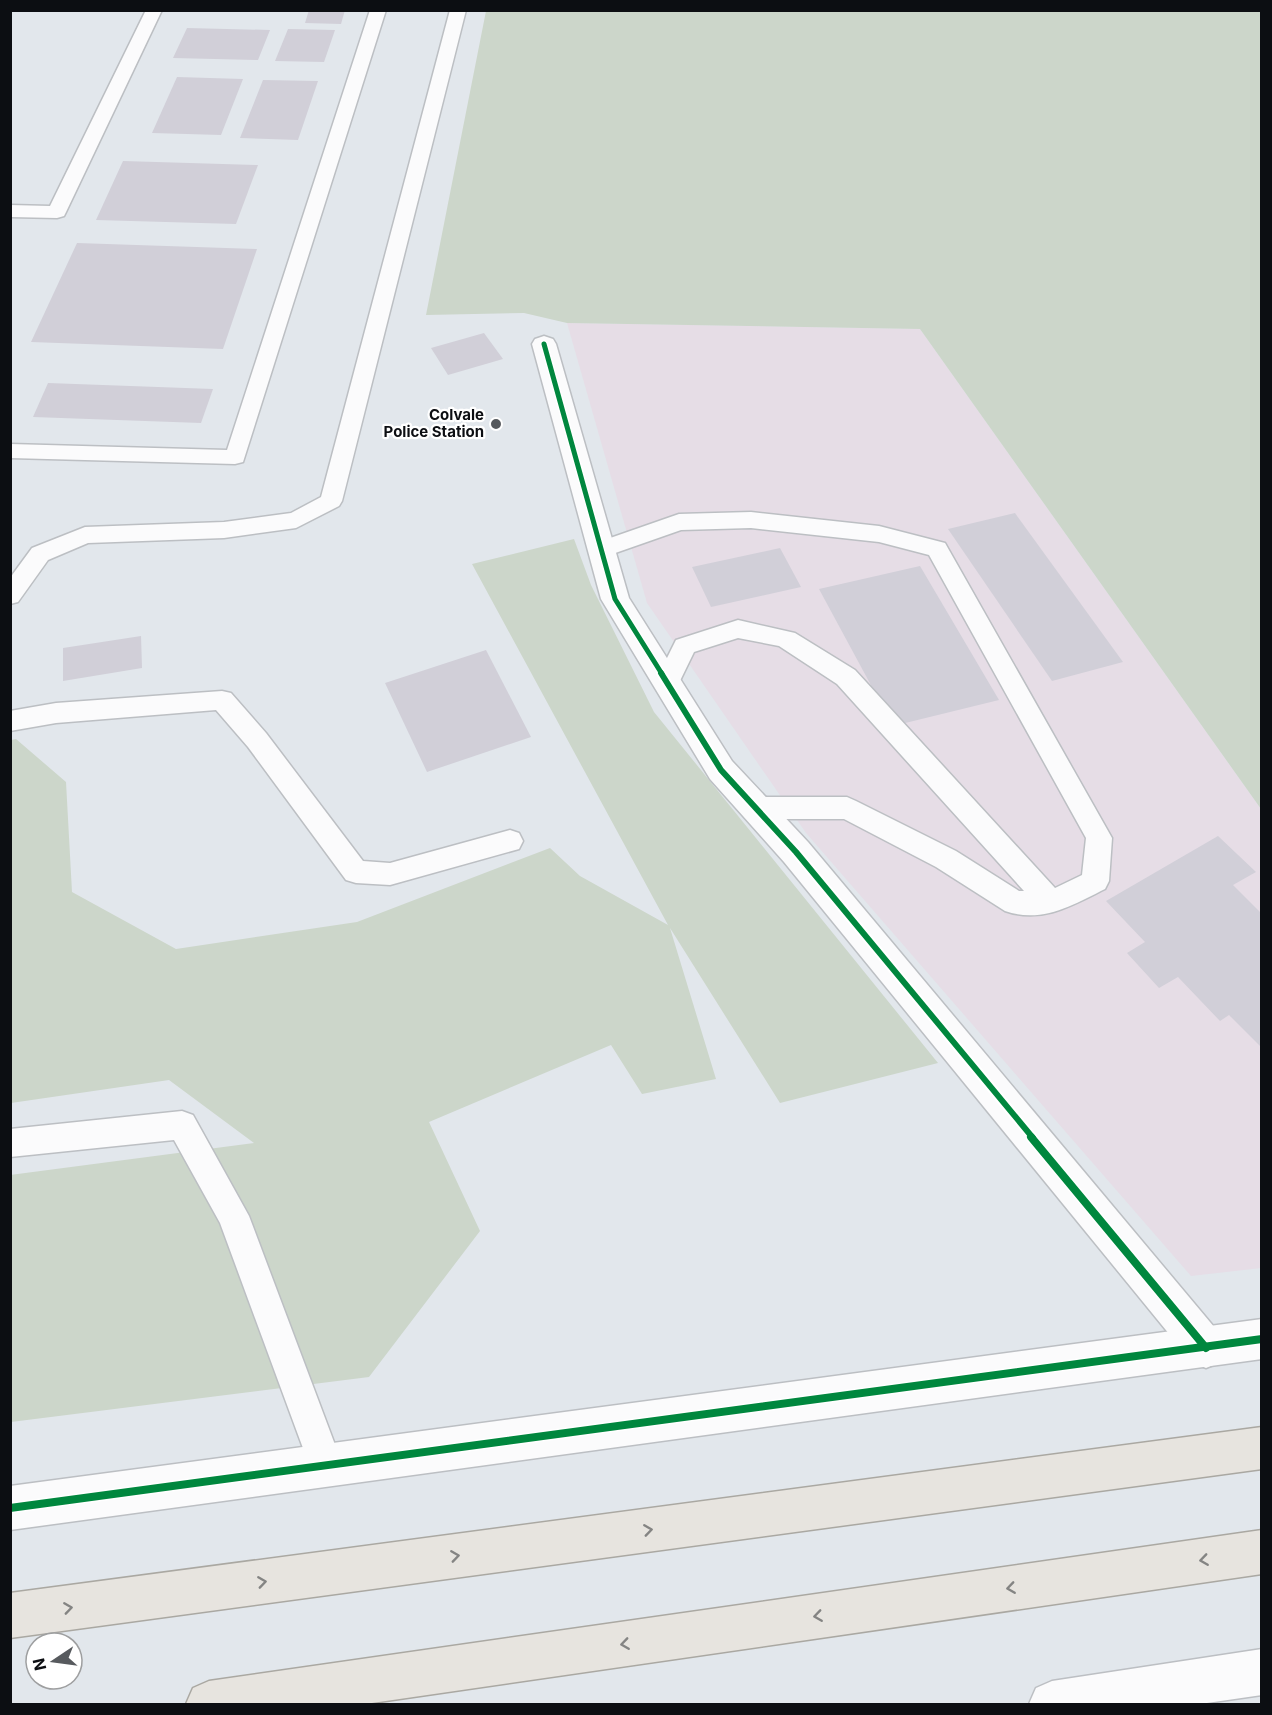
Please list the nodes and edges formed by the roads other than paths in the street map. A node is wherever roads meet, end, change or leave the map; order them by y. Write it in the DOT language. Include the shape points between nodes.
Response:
graph roads {
  1 [pos="154,10"];
  2 [pos="378,10"];
  3 [pos="458,10"];
  4 [pos="10,211"];
  5 [pos="543,344"];
  6 [pos="10,451"];
  7 [pos="601,550"];
  8 [pos="10,596"];
  9 [pos="667,682"];
  10 [pos="10,721"];
  11 [pos="756,808"];
  12 [pos="510,842"];
  13 [pos="1051,903"];
  14 [pos="10,1143"];
  15 [pos="1262,1339"];
  16 [pos="1206,1348"];
  17 [pos="1262,1448"];
  18 [pos="326,1466"];
  19 [pos="10,1508"];
  20 [pos="1262,1552"];
  21 [pos="10,1616"];
  22 [pos="1262,1672"];
  23 [pos="209,1704"];
  24 [pos="1052,1704"];
  1 -- 4 [label="lane" via="57,212"];
  2 -- 6 [label="lane" via="235,457"];
  3 -- 8 [label="lane" via="331,501 296,520 224,530 85,535 40,554"];
  5 -- 7 [label="street"];
  7 -- 9 [label="street" via="615,599"];
  7 -- 13 [label="lane" via="679,522 751,520 879,534 937,549 1099,838 1095,881"];
  9 -- 11 [label="street" via="721,770"];
  9 -- 13 [label="lane" via="684,646 738,629 786,639 846,677"];
  10 -- 12 [label="lane" via="56,713 222,700 257,740 356,872 390,874"];
  11 -- 13 [label="lane" via="847,808 946,859 1015,903"];
  11 -- 16 [label="street"];
  14 -- 18 [label="lane" via="182,1125 233,1216"];
  15 -- 16 [label="street"];
  16 -- 18 [label="street"];
  21 -- 17 [label="highway, one-way"];
  18 -- 19 [label="street"];
  20 -- 23 [label="highway, one-way"];
  22 -- 24 [label="street"];
}
